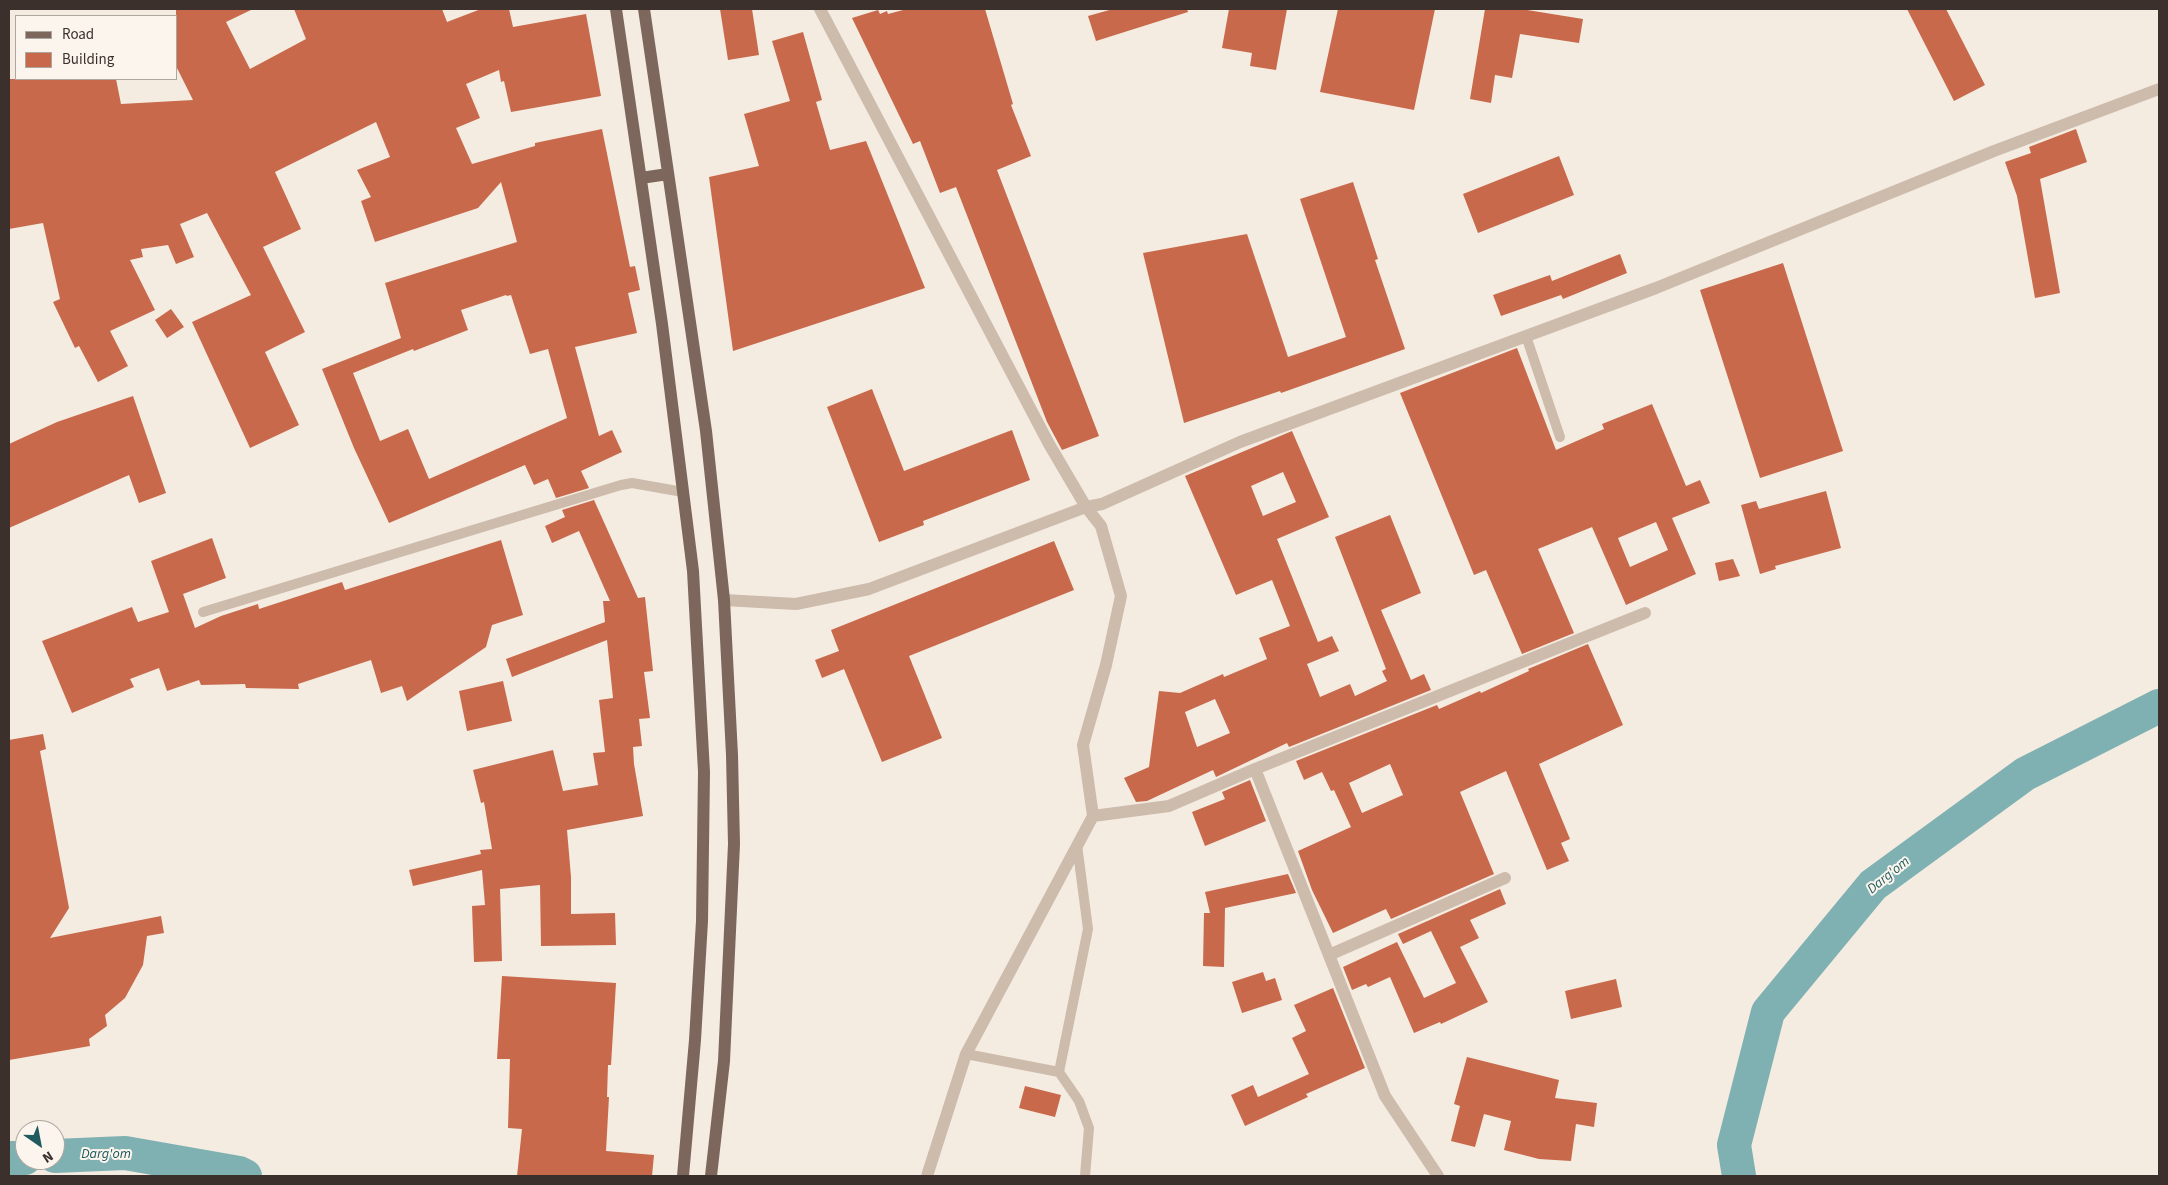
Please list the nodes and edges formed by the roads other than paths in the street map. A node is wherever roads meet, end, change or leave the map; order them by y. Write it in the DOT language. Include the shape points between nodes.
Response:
graph roads {
  1 [pos="616,9"];
  2 [pos="644,9"];
  3 [pos="820,9"];
  4 [pos="2159,90"];
  5 [pos="668,174"];
  6 [pos="641,178"];
  7 [pos="1526,336"];
  8 [pos="1560,436"];
  9 [pos="683,492"];
  10 [pos="1086,507"];
  11 [pos="724,600"];
  12 [pos="203,612"];
  13 [pos="1645,613"];
  14 [pos="1255,769"];
  15 [pos="1093,816"];
  16 [pos="1077,846"];
  17 [pos="1505,878"];
  18 [pos="1329,955"];
  19 [pos="966,1054"];
  20 [pos="1059,1072"];
  21 [pos="682,1176"];
  22 [pos="711,1176"];
  23 [pos="927,1176"];
  24 [pos="1085,1176"];
  25 [pos="1438,1176"];
  1 -- 6 [label="main road"];
  2 -- 5 [label="main road"];
  3 -- 10 [label="street" via="1049,444"];
  4 -- 7 [label="street" via="1994,151 1656,288"];
  5 -- 6 [label="main road"];
  5 -- 11 [label="main road" via="706,431"];
  6 -- 9 [label="main road"];
  7 -- 8 [label="lane"];
  7 -- 10 [label="street" via="1240,442 1102,504"];
  9 -- 12 [label="lane" via="632,483 620,485"];
  9 -- 21 [label="main road" via="693,571 704,772 702,921"];
  10 -- 11 [label="street" via="869,590 796,604"];
  10 -- 15 [label="street" via="1102,526 1121,596 1106,665 1083,745"];
  11 -- 22 [label="main road" via="734,844 724,1061"];
  13 -- 14 [label="street"];
  14 -- 15 [label="street" via="1169,806"];
  14 -- 18 [label="street"];
  15 -- 16 [label="street"];
  16 -- 19 [label="street"];
  16 -- 20 [label="lane" via="1088,929"];
  17 -- 18 [label="street"];
  18 -- 25 [label="street" via="1385,1096"];
  19 -- 20 [label="lane"];
  19 -- 23 [label="street"];
  20 -- 24 [label="lane" via="1079,1102 1089,1128"];
}
